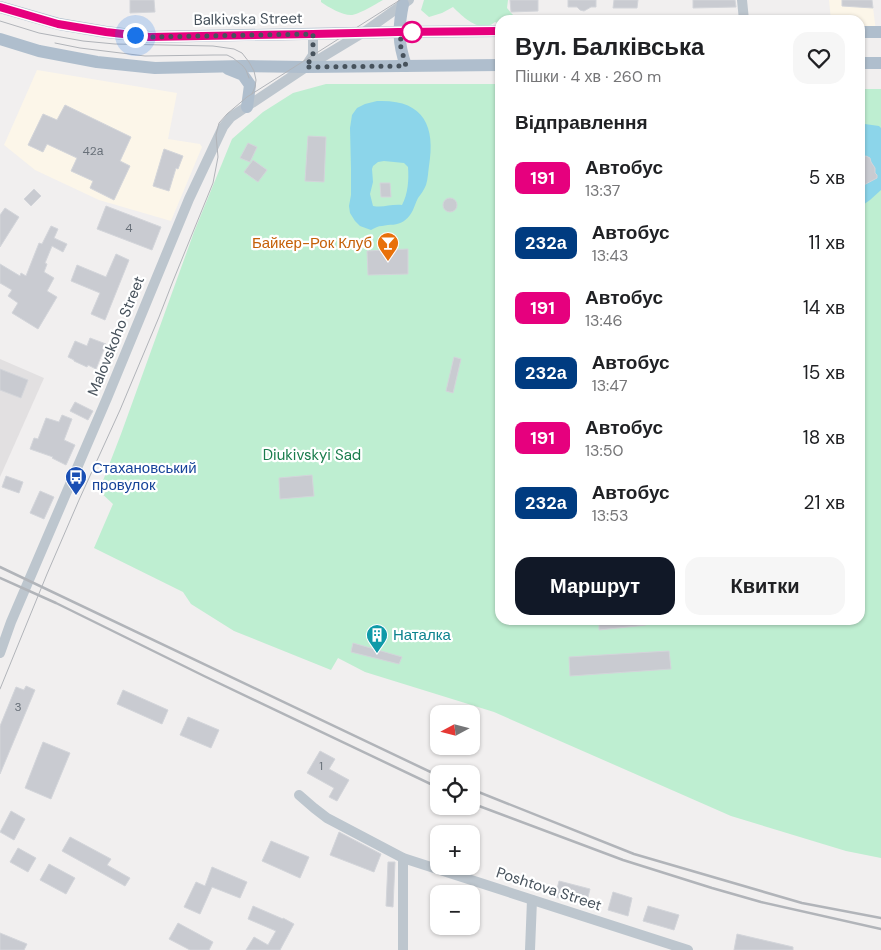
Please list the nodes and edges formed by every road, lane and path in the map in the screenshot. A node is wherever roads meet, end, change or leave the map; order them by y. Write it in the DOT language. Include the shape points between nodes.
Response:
graph roads {
  1 [pos="742,0"];
  2 [pos="406,2"];
  3 [pos="0,7"];
  4 [pos="744,15"];
  5 [pos="495,31"];
  6 [pos="364,32"];
  7 [pos="398,32"];
  8 [pos="865,32"];
  9 [pos="881,32"];
  10 [pos="313,34"];
  11 [pos="0,39"];
  12 [pos="865,63"];
  13 [pos="881,63"];
  14 [pos="495,65"];
  15 [pos="406,66"];
  16 [pos="223,67"];
  17 [pos="306,67"];
  18 [pos="247,107"];
  19 [pos="0,653"];
  20 [pos="299,795"];
  21 [pos="403,858"];
  22 [pos="532,900"];
  23 [pos="658,945"];
  24 [pos="403,950"];
  25 [pos="530,950"];
  26 [pos="688,950"];
  1 -- 4 [label="street"];
  2 -- 6 [label="street, Malovskoho Street"];
  2 -- 7 [label="main road"];
  3 -- 10 [label="main road, Balkivska Street" via="58,24 149,37"];
  5 -- 7 [label="main road, Balkivska Street"];
  6 -- 7 [label="main road, Balkivska Street"];
  6 -- 10 [label="main road, Balkivska Street"];
  6 -- 17 [label="street, Malovskoho Street"];
  7 -- 15 [label="main road"];
  8 -- 9 [label="main road"];
  10 -- 17 [label="street" via="313,55"];
  11 -- 16 [label="main road" via="39,51 97,62 155,68"];
  12 -- 13 [label="main road"];
  14 -- 15 [label="main road"];
  15 -- 17 [label="main road"];
  16 -- 17 [label="main road"];
  16 -- 18 [label="main road" via="243,75 250,85"];
  17 -- 18 [label="street, Malovskoho Street"];
  18 -- 19 [label="street, Malovskoho Street" via="231,117 223,127 188,199"];
  20 -- 21 [label="street, Poshtova Street" via="327,818"];
  21 -- 22 [label="street, Poshtova Street"];
  21 -- 24 [label="street"];
  22 -- 23 [label="street, Poshtova Street"];
  22 -- 25 [label="street"];
  23 -- 26 [label="street, Poshtova Street"];
}
